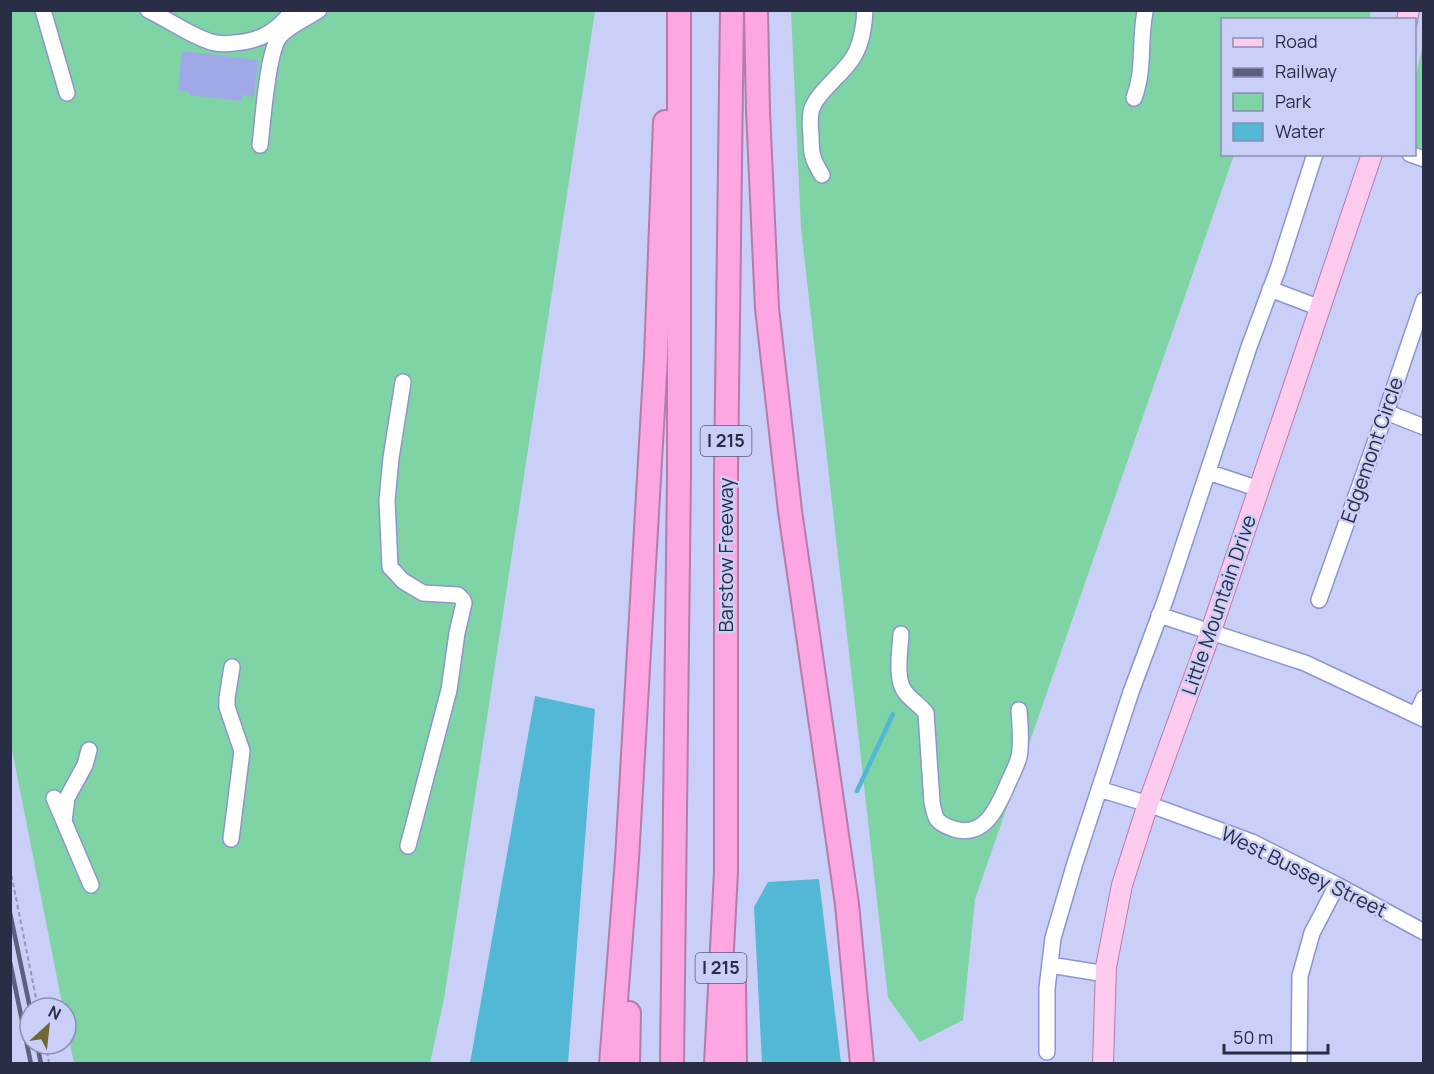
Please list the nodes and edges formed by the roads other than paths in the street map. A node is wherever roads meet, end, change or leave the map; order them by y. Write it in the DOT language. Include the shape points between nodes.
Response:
graph roads {
  1 [pos="43,10"];
  2 [pos="148,10"];
  3 [pos="293,10"];
  4 [pos="319,10"];
  5 [pos="680,10"];
  6 [pos="732,10"];
  7 [pos="756,10"];
  8 [pos="865,10"];
  9 [pos="1145,12"];
  10 [pos="250,42"];
  11 [pos="679,46"];
  12 [pos="272,56"];
  13 [pos="67,93"];
  14 [pos="1134,98"];
  15 [pos="260,145"];
  16 [pos="1314,156"];
  17 [pos="1371,156"];
  18 [pos="822,175"];
  19 [pos="1270,290"];
  20 [pos="1424,300"];
  21 [pos="1320,308"];
  22 [pos="403,382"];
  23 [pos="1386,412"];
  24 [pos="1424,426"];
  25 [pos="1208,472"];
  26 [pos="1259,489"];
  27 [pos="1319,600"];
  28 [pos="1159,615"];
  29 [pos="1211,631"];
  30 [pos="901,634"];
  31 [pos="232,667"];
  32 [pos="1424,698"];
  33 [pos="1019,710"];
  34 [pos="1420,717"];
  35 [pos="89,750"];
  36 [pos="1098,789"];
  37 [pos="54,798"];
  38 [pos="1148,804"];
  39 [pos="64,821"];
  40 [pos="231,839"];
  41 [pos="408,846"];
  42 [pos="627,859"];
  43 [pos="726,872"];
  44 [pos="92,885"];
  45 [pos="1337,885"];
  46 [pos="1424,932"];
  47 [pos="1050,965"];
  48 [pos="1106,975"];
  49 [pos="1047,1052"];
  50 [pos="611,1064"];
  51 [pos="628,1064"];
  52 [pos="672,1064"];
  53 [pos="716,1064"];
  54 [pos="735,1064"];
  55 [pos="861,1064"];
  56 [pos="1103,1064"];
  57 [pos="1299,1064"];
  1 -- 13 [label="street"];
  2 -- 10 [label="street" via="211,42"];
  3 -- 10 [label="street" via="283,23"];
  4 -- 12 [label="street" via="279,37"];
  5 -- 11 [label="highway, I 215"];
  6 -- 43 [label="highway, Barstow Freeway / I 215"];
  7 -- 55 [label="highway" via="767,308 790,511 847,904"];
  8 -- 18 [label="street" via="861,42 855,54 811,111 813,162"];
  9 -- 14 [label="street" via="1141,74"];
  10 -- 12 [label="street"];
  11 -- 42 [label="highway" via="666,77 656,357"];
  11 -- 52 [label="highway, I 215"];
  12 -- 15 [label="street"];
  16 -- 19 [label="street"];
  17 -- 21 [label="main road, Little Mountain Drive"];
  19 -- 21 [label="street"];
  19 -- 25 [label="street"];
  20 -- 23 [label="street, Edgemont Circle"];
  21 -- 26 [label="main road, Little Mountain Drive"];
  22 -- 41 [label="street" via="387,500 390,567 403,581 427,595 458,596 464,603 449,690"];
  23 -- 24 [label="street"];
  23 -- 27 [label="street, Edgemont Circle"];
  25 -- 26 [label="street"];
  25 -- 28 [label="street"];
  26 -- 29 [label="main road, Little Mountain Drive"];
  28 -- 29 [label="street"];
  28 -- 36 [label="street"];
  29 -- 34 [label="street" via="1305,663"];
  29 -- 38 [label="main road, Little Mountain Drive"];
  30 -- 33 [label="street" via="900,684 926,713 932,802 935,816 942,824 962,831 982,826 991,818 1018,758"];
  31 -- 40 [label="street" via="227,708 242,751"];
  32 -- 34 [label="street"];
  35 -- 39 [label="street" via="67,798"];
  36 -- 38 [label="street, West Bussey Street"];
  36 -- 47 [label="street" via="1053,938"];
  37 -- 39 [label="street"];
  38 -- 45 [label="street, West Bussey Street" via="1252,842"];
  38 -- 48 [label="main road, Little Mountain Drive" via="1122,885"];
  39 -- 44 [label="street"];
  42 -- 50 [label="highway"];
  42 -- 51 [label="highway"];
  43 -- 53 [label="highway, Barstow Freeway / I 215"];
  43 -- 54 [label="highway"];
  45 -- 46 [label="street, West Bussey Street"];
  45 -- 57 [label="street" via="1312,933 1300,976"];
  47 -- 48 [label="street"];
  47 -- 49 [label="street"];
  48 -- 56 [label="main road, Little Mountain Drive"];
}
